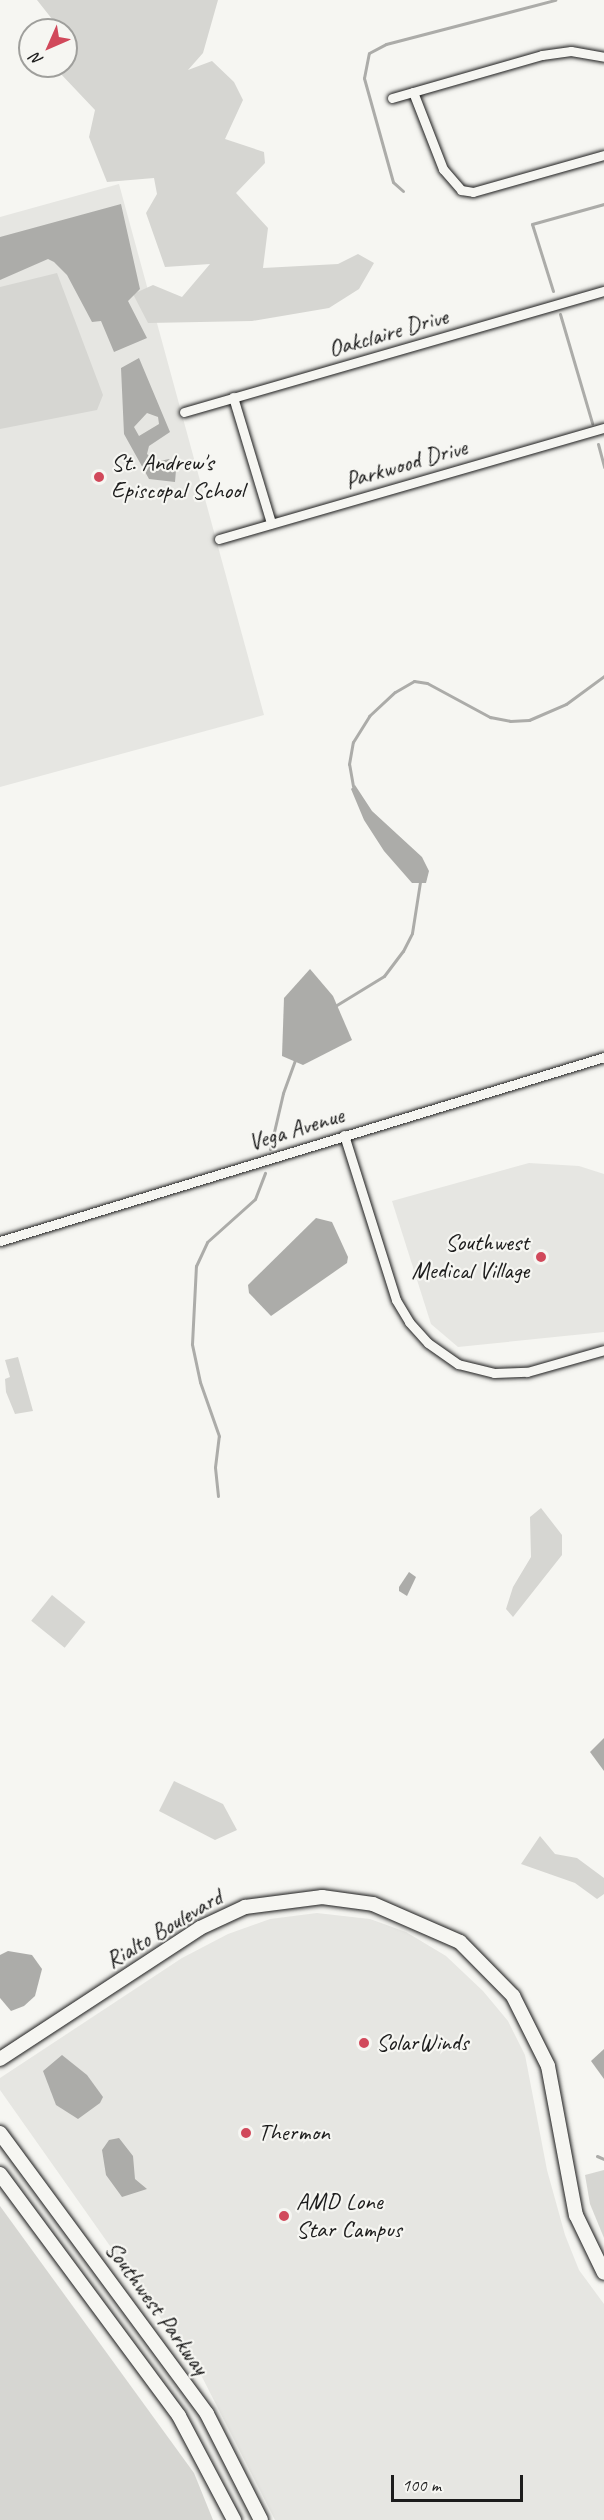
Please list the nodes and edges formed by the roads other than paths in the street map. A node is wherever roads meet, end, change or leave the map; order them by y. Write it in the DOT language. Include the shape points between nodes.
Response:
graph roads {
  1 [pos="604,57"];
  2 [pos="414,92"];
  3 [pos="392,98"];
  4 [pos="604,155"];
  5 [pos="604,291"];
  6 [pos="234,397"];
  7 [pos="184,412"];
  8 [pos="604,428"];
  9 [pos="271,523"];
  10 [pos="219,538"];
  11 [pos="604,1057"];
  12 [pos="344,1135"];
  13 [pos="0,1241"];
  14 [pos="604,1350"];
  15 [pos="0,2059"];
  16 [pos="0,2133"];
  17 [pos="0,2174"];
  18 [pos="604,2273"];
  19 [pos="148,2331"];
  20 [pos="129,2346"];
  21 [pos="234,2520"];
  22 [pos="261,2520"];
  1 -- 2 [label="street" via="555,52"];
  2 -- 3 [label="street"];
  2 -- 4 [label="street" via="443,169 461,190 473,192"];
  5 -- 6 [label="street, Oakclaire Drive"];
  6 -- 7 [label="street, Oakclaire Drive"];
  6 -- 9 [label="street"];
  8 -- 9 [label="street, Parkwood Drive"];
  9 -- 10 [label="street, Parkwood Drive"];
  11 -- 12 [label="street, Vega Avenue"];
  12 -- 13 [label="street, Vega Avenue"];
  12 -- 14 [label="street" via="396,1300 428,1343 458,1364 494,1373 527,1372"];
  15 -- 18 [label="main road, Rialto Boulevard" via="200,1928 245,1907 322,1897 373,1904 460,1942 513,1996 548,2066 576,2215"];
  16 -- 19 [label="main road, Southwest Parkway"];
  17 -- 20 [label="main road, Southwest Parkway"];
  19 -- 20 [label="main road"];
  19 -- 22 [label="main road, Southwest Parkway" via="207,2414"];
  20 -- 21 [label="main road, Southwest Parkway" via="194,2440"];
}
